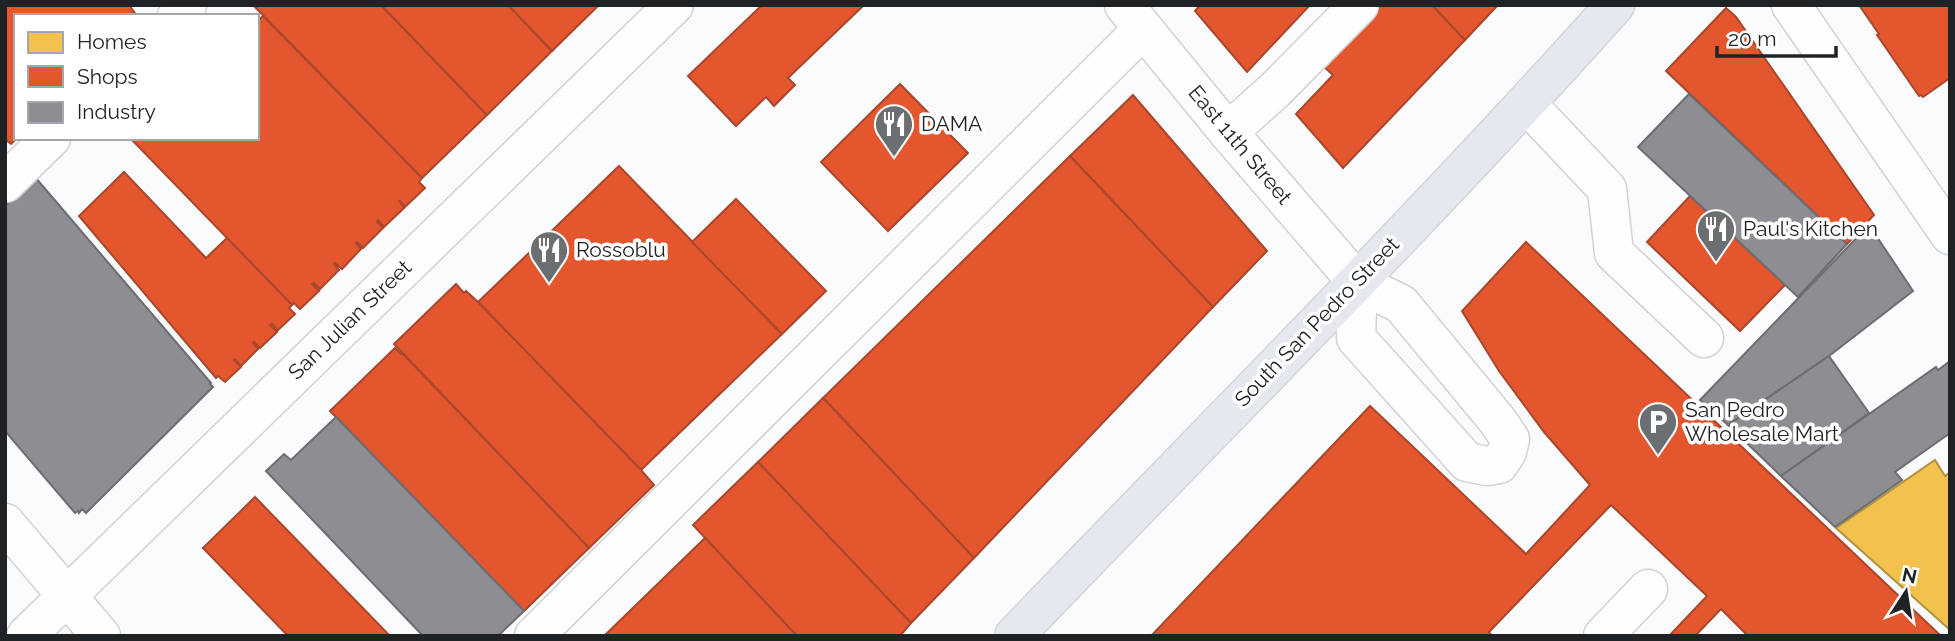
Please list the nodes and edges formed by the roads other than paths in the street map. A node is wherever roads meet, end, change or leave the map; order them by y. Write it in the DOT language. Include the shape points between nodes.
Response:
graph roads {
  1 [pos="674,5"];
  2 [pos="1359,5"];
  3 [pos="1615,5"];
  4 [pos="1791,5"];
  5 [pos="1132,12"];
  6 [pos="1527,104"];
  7 [pos="1228,132"];
  8 [pos="49,140"];
  9 [pos="5,183"];
  10 [pos="1950,235"];
  11 [pos="1358,283"];
  12 [pos="1704,338"];
  13 [pos="5,523"];
  14 [pos="1648,589"];
  15 [pos="66,595"];
  16 [pos="26,636"];
  17 [pos="101,636"];
  18 [pos="534,636"];
  19 [pos="1014,636"];
  20 [pos="1602,636"];
  1 -- 15 [label="street, San Julian Street"];
  2 -- 7 [label="street"];
  3 -- 6 [label="main road, South San Pedro Street"];
  4 -- 10 [label="street"];
  5 -- 7 [label="street, East 11th Street"];
  5 -- 18 [label="street"];
  6 -- 11 [label="main road, South San Pedro Street"];
  6 -- 12 [label="street" via="1607,189 1614,253"];
  7 -- 11 [label="street, East 11th Street"];
  8 -- 9 [label="street"];
  11 -- 11 [label="street" via="1356,338 1467,462 1499,464 1510,439 1497,420 1401,304"];
  11 -- 19 [label="main road, South San Pedro Street"];
  13 -- 15 [label="street"];
  14 -- 20 [label="street"];
  15 -- 16 [label="street, San Julian Street"];
  15 -- 17 [label="street"];
}
